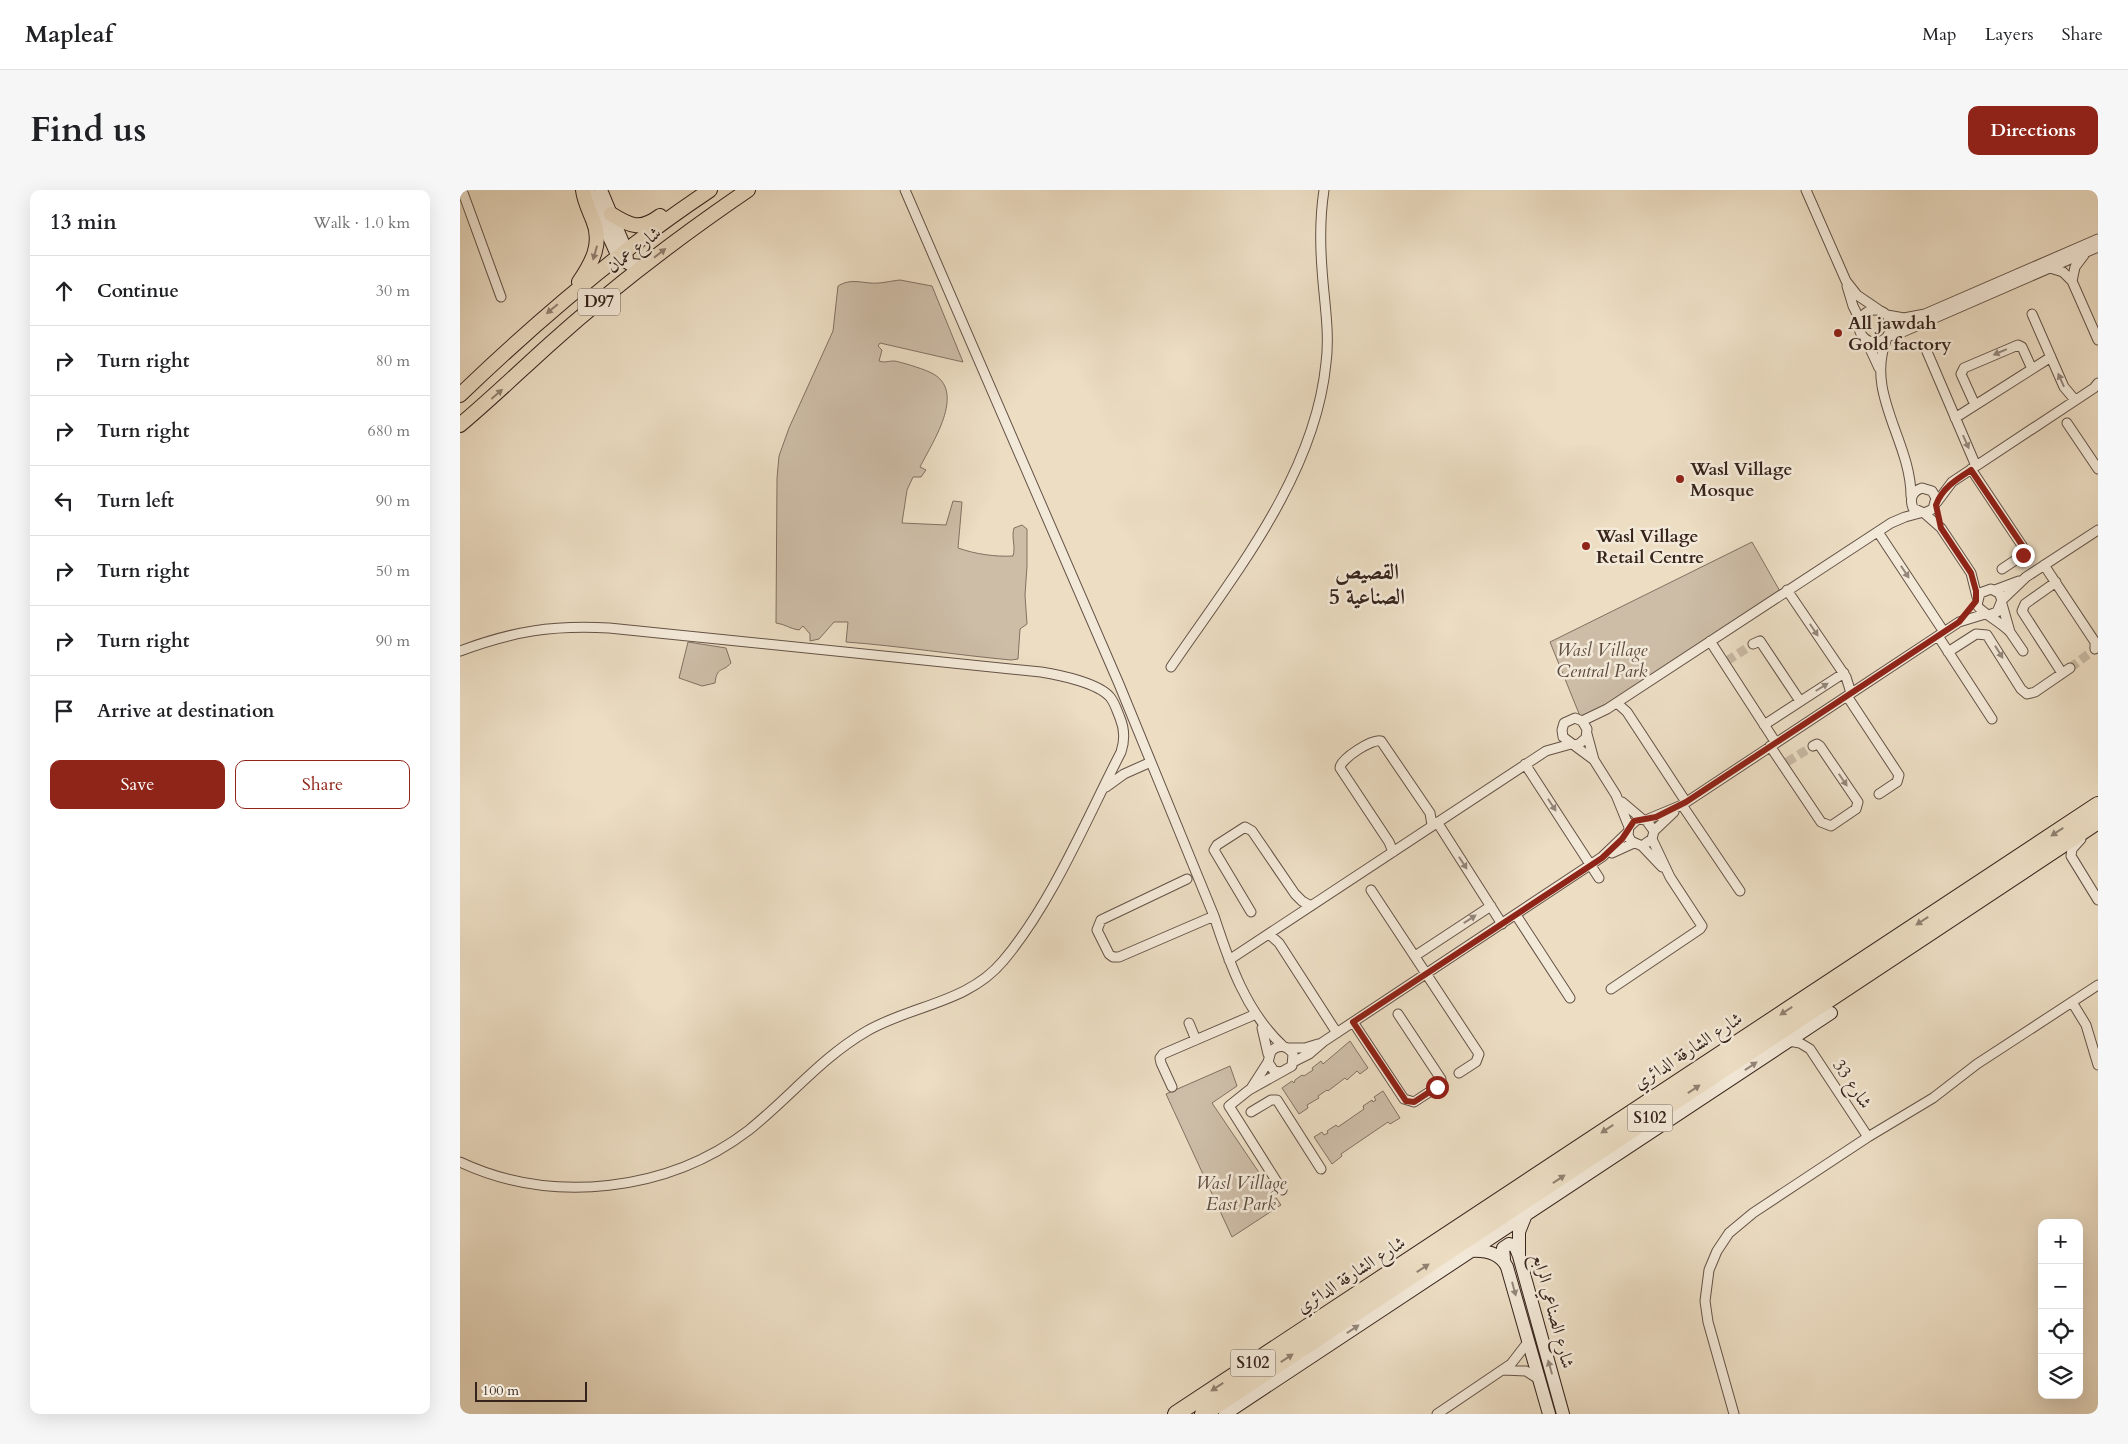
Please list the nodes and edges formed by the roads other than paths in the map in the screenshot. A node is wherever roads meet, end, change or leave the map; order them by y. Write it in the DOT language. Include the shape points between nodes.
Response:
graph roads {
  1 [pos="462,190"];
  2 [pos="583,190"];
  3 [pos="588,190"];
  4 [pos="600,190"];
  5 [pos="748,190"];
  6 [pos="905,190"];
  7 [pos="1324,190"];
  8 [pos="1806,190"];
  9 [pos="706,193"];
  10 [pos="611,214"];
  11 [pos="2098,239"];
  12 [pos="2098,247"];
  13 [pos="2089,251"];
  14 [pos="624,257"];
  15 [pos="643,266"];
  16 [pos="2050,268"];
  17 [pos="1846,281"];
  18 [pos="2072,281"];
  19 [pos="622,283"];
  20 [pos="572,293"];
  21 [pos="500,297"];
  22 [pos="1883,312"];
  23 [pos="2032,314"];
  24 [pos="1861,322"];
  25 [pos="1888,337"];
  26 [pos="1866,340"];
  27 [pos="2098,340"];
  28 [pos="1925,347"];
  29 [pos="2051,357"];
  30 [pos="1879,369"];
  31 [pos="2032,369"];
  32 [pos="2097,386"];
  33 [pos="460,395"];
  34 [pos="2076,400"];
  35 [pos="1975,405"];
  36 [pos="1955,418"];
  37 [pos="2067,423"];
  38 [pos="460,425"];
  39 [pos="1906,462"];
  40 [pos="1974,468"];
  41 [pos="2098,469"];
  42 [pos="1959,477"];
  43 [pos="1928,488"];
  44 [pos="1911,498"];
  45 [pos="1936,504"];
  46 [pos="1922,513"];
  47 [pos="1891,523"];
  48 [pos="1941,528"];
  49 [pos="2098,530"];
  50 [pos="1878,532"];
  51 [pos="2044,565"];
  52 [pos="2002,569"];
  53 [pos="1971,573"];
  54 [pos="2026,577"];
  55 [pos="2056,582"];
  56 [pos="1993,589"];
  57 [pos="1787,590"];
  58 [pos="1977,599"];
  59 [pos="2002,602"];
  60 [pos="1987,614"];
  61 [pos="1959,622"];
  62 [pos="2010,632"];
  63 [pos="1941,634"];
  64 [pos="1710,641"];
  65 [pos="1753,644"];
  66 [pos="2094,649"];
  67 [pos="460,651"];
  68 [pos="2023,651"];
  69 [pos="1948,652"];
  70 [pos="1171,667"];
  71 [pos="1844,674"];
  72 [pos="1849,694"];
  73 [pos="1800,702"];
  74 [pos="1617,703"];
  75 [pos="1607,710"];
  76 [pos="1992,719"];
  77 [pos="1582,720"];
  78 [pos="1764,725"];
  79 [pos="1562,730"];
  80 [pos="1588,732"];
  81 [pos="1573,744"];
  82 [pos="1773,744"];
  83 [pos="1813,746"];
  84 [pos="1546,751"];
  85 [pos="1594,760"];
  86 [pos="1151,762"];
  87 [pos="1525,764"];
  88 [pos="1101,793"];
  89 [pos="1616,794"];
  90 [pos="1879,794"];
  91 [pos="1684,803"];
  92 [pos="2098,805"];
  93 [pos="1644,820"];
  94 [pos="1435,824"];
  95 [pos="2093,825"];
  96 [pos="1628,830"];
  97 [pos="1653,835"];
  98 [pos="1638,845"];
  99 [pos="1393,852"];
  100 [pos="1602,858"];
  101 [pos="1591,865"];
  102 [pos="1670,877"];
  103 [pos="1599,878"];
  104 [pos="1187,879"];
  105 [pos="1371,890"];
  106 [pos="1740,891"];
  107 [pos="2098,900"];
  108 [pos="1311,906"];
  109 [pos="1491,906"];
  110 [pos="1251,912"];
  111 [pos="1516,915"];
  112 [pos="1214,916"];
  113 [pos="1502,924"];
  114 [pos="1269,934"];
  115 [pos="1415,956"];
  116 [pos="1228,957"];
  117 [pos="1427,974"];
  118 [pos="2098,985"];
  119 [pos="1611,989"];
  120 [pos="1842,990"];
  121 [pos="1570,998"];
  122 [pos="2072,1002"];
  123 [pos="1830,1013"];
  124 [pos="1398,1014"];
  125 [pos="1258,1017"];
  126 [pos="1353,1022"];
  127 [pos="1189,1023"];
  128 [pos="1813,1025"];
  129 [pos="1338,1033"];
  130 [pos="2094,1039"];
  131 [pos="1196,1040"];
  132 [pos="1788,1041"];
  133 [pos="1323,1042"];
  134 [pos="1285,1047"];
  135 [pos="1810,1049"];
  136 [pos="1268,1058"];
  137 [pos="1294,1062"];
  138 [pos="2098,1065"];
  139 [pos="1281,1072"];
  140 [pos="1459,1073"];
  141 [pos="1172,1087"];
  142 [pos="1249,1090"];
  143 [pos="1251,1112"];
  144 [pos="1868,1137"];
  145 [pos="460,1162"];
  146 [pos="1321,1169"];
  147 [pos="1282,1190"];
  148 [pos="1525,1217"];
  149 [pos="1471,1251"];
  150 [pos="1519,1256"];
  151 [pos="1504,1259"];
  152 [pos="1528,1342"];
  153 [pos="1503,1370"];
  154 [pos="1540,1380"];
  155 [pos="1218,1412"];
  156 [pos="1176,1414"];
  157 [pos="1438,1414"];
  158 [pos="1549,1414"];
  159 [pos="1563,1414"];
  160 [pos="1734,1414"];
  1 -- 21 [label="street"];
  2 -- 20 [label="main road, one-way" via="596,226 597,245 592,263"];
  3 -- 14 [label="street"];
  4 -- 10 [label="street"];
  15 -- 5 [label="main road, شارع عمان / D97, one-way"];
  6 -- 86 [label="street"];
  7 -- 70 [label="street" via="1321,252 1328,350 1312,426 1294,474 1272,513"];
  8 -- 17 [label="street"];
  9 -- 10 [label="main road" via="687,197 644,225 632,225"];
  9 -- 14 [label="main road, شارع عمان / D97"];
  10 -- 14 [label="street"];
  11 -- 22 [label="street" via="1925,314 1904,318"];
  12 -- 13 [label="street"];
  13 -- 16 [label="street"];
  13 -- 18 [label="street" via="2078,260"];
  14 -- 15 [label="street"];
  14 -- 19 [label="street"];
  14 -- 20 [label="main road, شارع عمان / D97"];
  15 -- 19 [label="main road, شارع عمان / D97"];
  16 -- 18 [label="street" via="2063,272"];
  16 -- 25 [label="street"];
  17 -- 22 [label="street" via="1864,301"];
  17 -- 24 [label="street"];
  18 -- 27 [label="street"];
  38 -- 19 [label="main road, شارع عمان / D97, one-way"];
  20 -- 33 [label="main road, شارع عمان / D97, one-way"];
  22 -- 24 [label="street" via="1866,313"];
  22 -- 25 [label="street" via="1891,323"];
  23 -- 29 [label="street"];
  24 -- 26 [label="street" via="1859,330"];
  25 -- 26 [label="street" via="1879,342"];
  25 -- 30 [label="street"];
  26 -- 30 [label="street"];
  28 -- 36 [label="street"];
  29 -- 31 [label="street"];
  34 -- 29 [label="street, one-way" via="2064,387"];
  30 -- 39 [label="street" via="1886,405"];
  31 -- 35 [label="street"];
  31 -- 35 [label="street, one-way" via="2018,345 1964,368 1961,374"];
  32 -- 34 [label="street"];
  34 -- 40 [label="street"];
  35 -- 36 [label="street"];
  36 -- 40 [label="street, one-way"];
  37 -- 41 [label="street"];
  39 -- 43 [label="street"];
  39 -- 44 [label="street"];
  40 -- 42 [label="street"];
  40 -- 52 [label="street" via="2025,550 2023,555"];
  42 -- 43 [label="street"];
  42 -- 45 [label="street" via="1946,488"];
  43 -- 44 [label="street" via="1918,489"];
  43 -- 45 [label="street" via="1935,494"];
  44 -- 46 [label="street" via="1913,508"];
  44 -- 47 [label="street"];
  45 -- 46 [label="street" via="1929,512"];
  45 -- 48 [label="street"];
  46 -- 47 [label="street"];
  46 -- 48 [label="street"];
  47 -- 50 [label="street"];
  48 -- 53 [label="street"];
  49 -- 51 [label="street"];
  50 -- 57 [label="street"];
  50 -- 63 [label="street, one-way"];
  51 -- 54 [label="street"];
  51 -- 55 [label="street"];
  53 -- 56 [label="street"];
  53 -- 58 [label="street"];
  54 -- 56 [label="street"];
  54 -- 59 [label="street"];
  55 -- 66 [label="street" via="2095,642"];
  69 -- 55 [label="street, one-way" via="1976,634 1984,633 2024,692 2031,694 2045,685 2066,671 2022,611 2025,604"];
  56 -- 58 [label="street" via="1983,590"];
  56 -- 59 [label="street"];
  57 -- 64 [label="street"];
  57 -- 71 [label="street, one-way"];
  58 -- 60 [label="street" via="1978,609"];
  58 -- 61 [label="street"];
  59 -- 60 [label="street" via="1997,612"];
  59 -- 62 [label="street"];
  60 -- 61 [label="street"];
  60 -- 62 [label="street"];
  61 -- 63 [label="street"];
  62 -- 68 [label="street"];
  63 -- 69 [label="street"];
  63 -- 72 [label="street"];
  64 -- 74 [label="street"];
  64 -- 78 [label="street"];
  65 -- 73 [label="street" via="1760,641"];
  67 -- 88 [label="street" via="496,638 571,626 1054,674 1100,690 1114,703 1124,739"];
  69 -- 76 [label="street"];
  71 -- 72 [label="street"];
  73 -- 71 [label="street, one-way"];
  72 -- 82 [label="street"];
  72 -- 90 [label="street" via="1899,775 1896,782"];
  73 -- 78 [label="street"];
  74 -- 75 [label="street"];
  74 -- 91 [label="street" via="1627,712"];
  75 -- 77 [label="street"];
  75 -- 80 [label="street"];
  77 -- 79 [label="street" via="1571,719 1564,723"];
  77 -- 80 [label="street"];
  78 -- 82 [label="street"];
  79 -- 81 [label="street" via="1563,737"];
  79 -- 84 [label="street"];
  80 -- 81 [label="street" via="1583,742"];
  80 -- 85 [label="street"];
  81 -- 84 [label="street"];
  81 -- 85 [label="street"];
  83 -- 82 [label="street, one-way" via="1820,746 1858,806 1827,826 1803,796"];
  82 -- 91 [label="street"];
  84 -- 87 [label="street"];
  85 -- 89 [label="street"];
  86 -- 88 [label="street" via="1116,779"];
  86 -- 112 [label="street"];
  87 -- 94 [label="street"];
  87 -- 101 [label="street, one-way"];
  88 -- 145 [label="street" via="1048,893 1011,951 994,971 961,994 893,1018 846,1044 818,1065 748,1130 717,1150 651,1178 580,1188 508,1180"];
  89 -- 93 [label="street"];
  89 -- 96 [label="street"];
  91 -- 93 [label="street"];
  91 -- 97 [label="street"];
  91 -- 106 [label="street"];
  92 -- 156 [label="highway, شارع الشارقة الدائري / S102, one-way"];
  93 -- 96 [label="street" via="1634,821"];
  93 -- 97 [label="street"];
  94 -- 99 [label="street"];
  94 -- 99 [label="street" via="1381,741 1373,741 1342,760 1340,768"];
  94 -- 109 [label="street, one-way"];
  95 -- 107 [label="street" via="2072,849 2071,856"];
  95 -- 120 [label="highway, شارع الشارقة الدائري / S102"];
  96 -- 98 [label="street" via="1629,838"];
  96 -- 100 [label="street"];
  97 -- 98 [label="street"];
  97 -- 102 [label="street"];
  98 -- 100 [label="street"];
  98 -- 102 [label="street"];
  99 -- 108 [label="street"];
  100 -- 101 [label="street"];
  101 -- 103 [label="street"];
  101 -- 111 [label="street"];
  102 -- 119 [label="street" via="1702,923 1700,929"];
  104 -- 112 [label="street" via="1100,920 1097,930 1109,954 1119,956"];
  105 -- 115 [label="street"];
  108 -- 110 [label="street" via="1295,894 1250,829 1245,827 1214,850"];
  108 -- 114 [label="street"];
  109 -- 113 [label="street"];
  115 -- 109 [label="street, one-way"];
  111 -- 113 [label="street"];
  111 -- 121 [label="street"];
  112 -- 116 [label="street"];
  113 -- 117 [label="street"];
  114 -- 116 [label="street"];
  114 -- 129 [label="street" via="1279,943"];
  115 -- 117 [label="street"];
  116 -- 125 [label="street"];
  117 -- 126 [label="street"];
  117 -- 140 [label="street" via="1479,1054 1476,1062"];
  118 -- 122 [label="street"];
  120 -- 123 [label="highway"];
  155 -- 120 [label="highway, شارع الشارقة الدائري / S102, one-way"];
  122 -- 130 [label="street"];
  122 -- 144 [label="street" via="1977,1064 1933,1098"];
  123 -- 128 [label="street"];
  124 -- 126 [label="street" via="1441,1079 1440,1085 1414,1102 1404,1099"];
  125 -- 131 [label="street"];
  125 -- 134 [label="street"];
  125 -- 136 [label="street"];
  126 -- 129 [label="street"];
  127 -- 131 [label="street"];
  128 -- 132 [label="street"];
  128 -- 135 [label="street, شارع 33" via="1808,1036"];
  129 -- 133 [label="street"];
  130 -- 138 [label="street"];
  131 -- 141 [label="street" via="1162,1056 1161,1063"];
  132 -- 135 [label="street, شارع 33"];
  148 -- 132 [label="street, one-way"];
  133 -- 134 [label="street" via="1305,1048"];
  133 -- 137 [label="street"];
  134 -- 136 [label="street" via="1274,1048"];
  134 -- 137 [label="street" via="1293,1054"];
  135 -- 144 [label="street, شارع 33"];
  136 -- 139 [label="street" via="1274,1070"];
  136 -- 142 [label="street" via="1260,1077"];
  137 -- 139 [label="street"];
  139 -- 142 [label="street"];
  142 -- 147 [label="street" via="1229,1108"];
  143 -- 146 [label="street" via="1271,1100 1277,1100"];
  144 -- 160 [label="street" via="1744,1219 1717,1251 1707,1280 1706,1312"];
  148 -- 149 [label="street"];
  148 -- 150 [label="street, شارع الصناعي الرابع" via="1519,1232"];
  149 -- 151 [label="street, شارع الصناعي الرابع" via="1485,1251"];
  155 -- 149 [label="street, one-way"];
  150 -- 151 [label="street" via="1515,1246 1508,1244 1503,1248"];
  159 -- 150 [label="street, شارع الصناعي الرابع, one-way"];
  151 -- 152 [label="street, شارع الصناعي الرابع, one-way"];
  152 -- 153 [label="street" via="1518,1358"];
  152 -- 154 [label="street, شارع الصناعي الرابع"];
  153 -- 154 [label="street" via="1526,1372"];
  153 -- 157 [label="street"];
  154 -- 158 [label="street, شارع الصناعي الرابع"];
}
